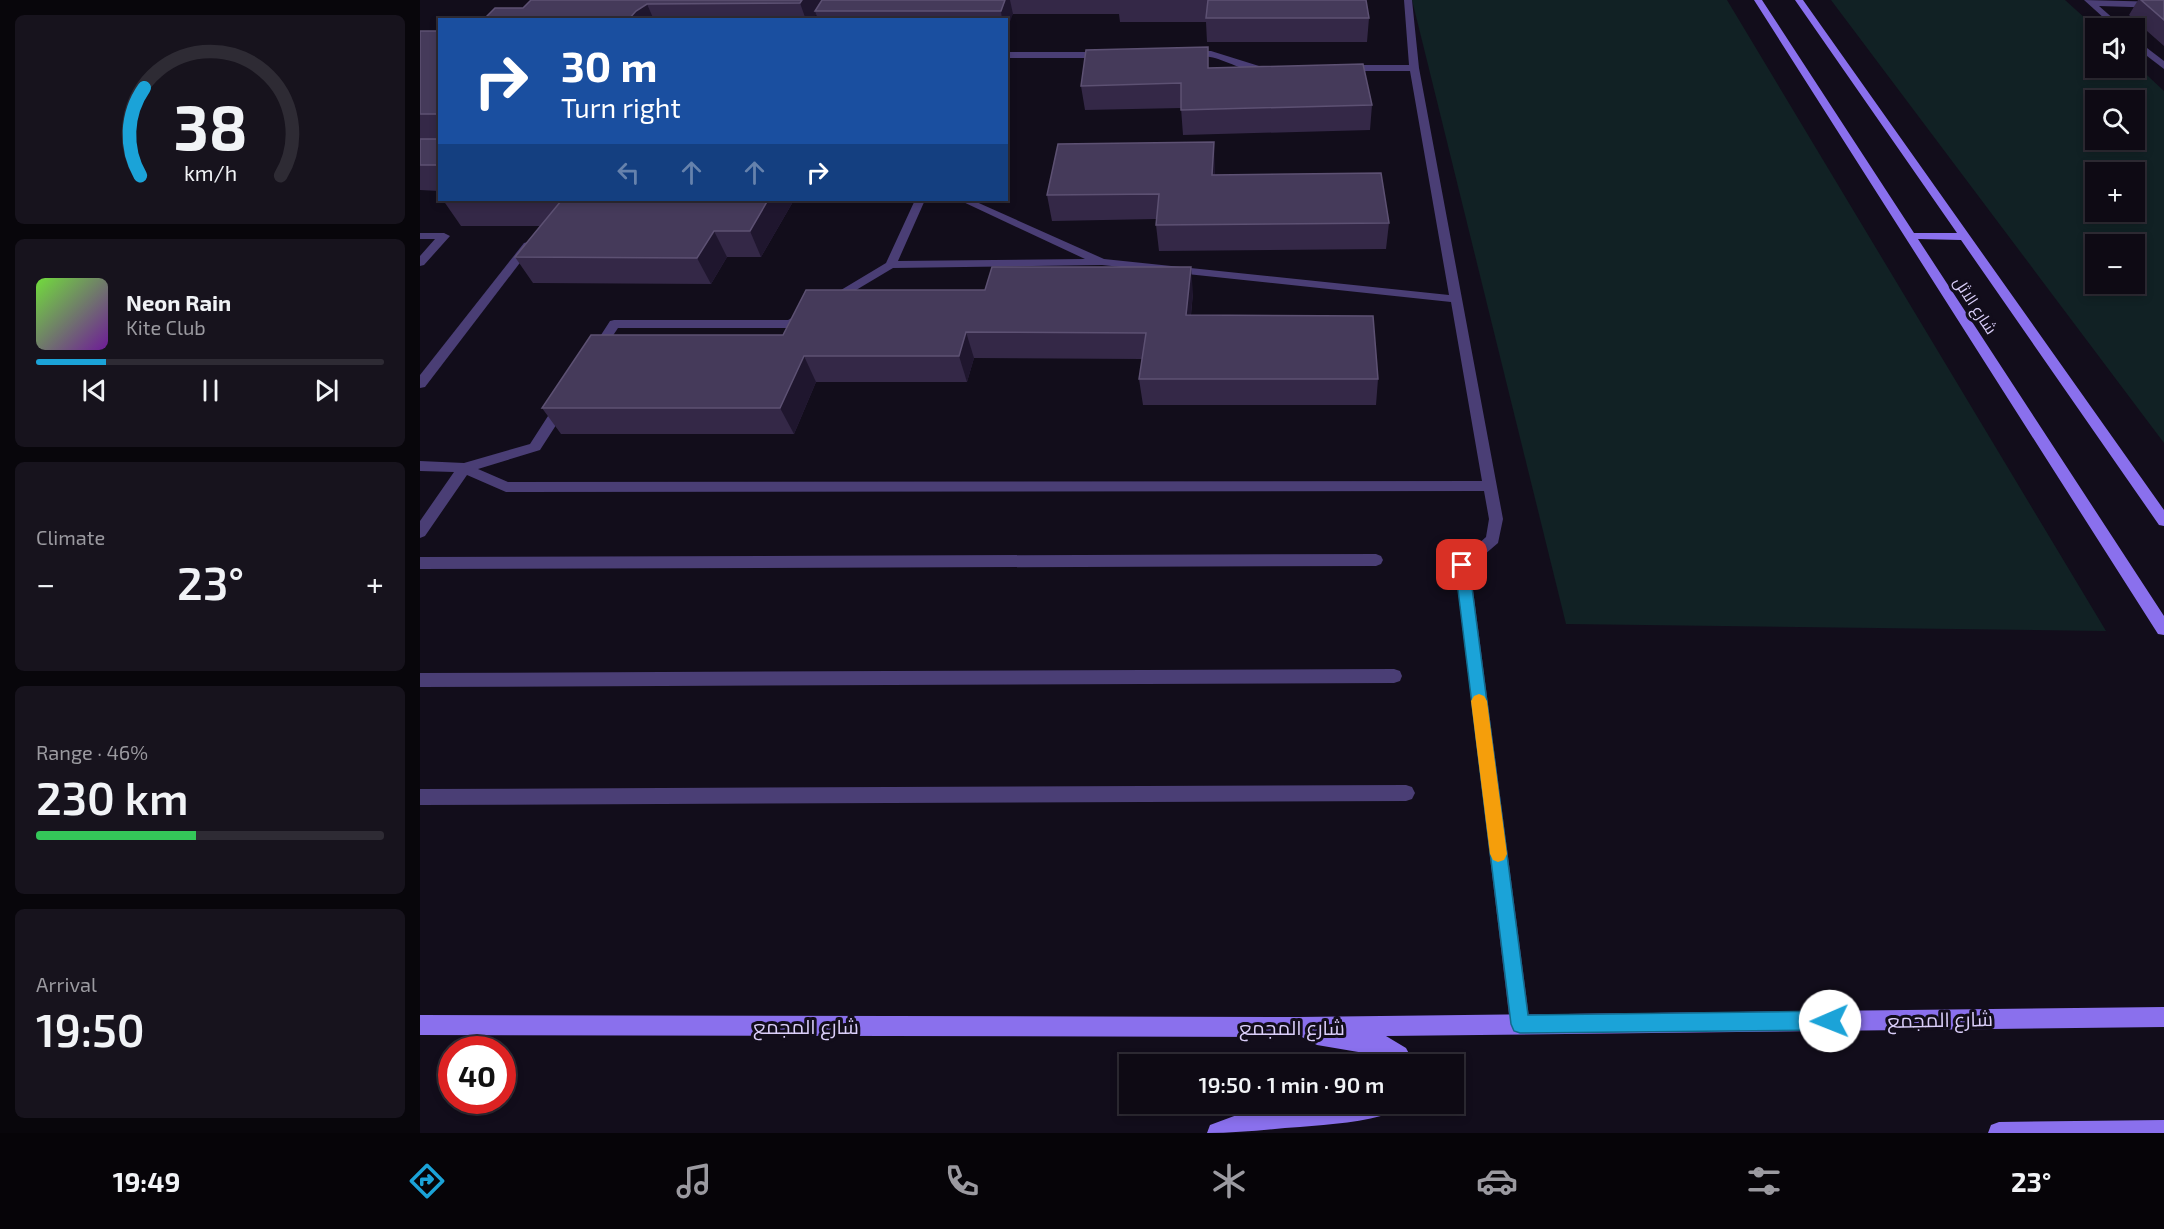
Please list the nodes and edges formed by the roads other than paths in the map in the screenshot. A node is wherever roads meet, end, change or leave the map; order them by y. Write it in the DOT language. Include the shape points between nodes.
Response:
graph roads {
  1 [pos="1408,0"];
  2 [pos="1758,0"];
  3 [pos="1799,0"];
  4 [pos="2089,2"];
  5 [pos="2164,4"];
  6 [pos="2108,18"];
  7 [pos="2145,50"];
  8 [pos="1120,54"];
  9 [pos="1177,54"];
  10 [pos="1008,55"];
  11 [pos="2164,66"];
  12 [pos="1336,68"];
  13 [pos="1414,68"];
  14 [pos="1280,69"];
  15 [pos="920,201"];
  16 [pos="966,201"];
  17 [pos="420,236"];
  18 [pos="535,236"];
  19 [pos="1911,236"];
  20 [pos="1965,237"];
  21 [pos="1102,262"];
  22 [pos="420,263"];
  23 [pos="891,265"];
  24 [pos="1457,300"];
  25 [pos="590,362"];
  26 [pos="420,384"];
  27 [pos="572,391"];
  28 [pos="420,466"];
  29 [pos="464,468"];
  30 [pos="1490,486"];
  31 [pos="2164,521"];
  32 [pos="420,532"];
  33 [pos="1376,560"];
  34 [pos="420,563"];
  35 [pos="2164,629"];
  36 [pos="1394,676"];
  37 [pos="420,680"];
  38 [pos="1406,793"];
  39 [pos="420,797"];
  40 [pos="2164,1017"];
  41 [pos="1520,1024"];
  42 [pos="420,1025"];
  43 [pos="1298,1027"];
  44 [pos="1397,1054"];
  45 [pos="1321,1114"];
  46 [pos="2164,1131"];
  47 [pos="1218,1133"];
  48 [pos="1999,1133"];
  1 -- 13 [label="street"];
  2 -- 19 [label="street, شارع الاثل"];
  3 -- 20 [label="street, شارع الاثل"];
  4 -- 5 [label="street"];
  4 -- 6 [label="street"];
  7 -- 11 [label="street"];
  8 -- 10 [label="street"];
  9 -- 14 [label="street" via="1211,54 1258,69"];
  12 -- 13 [label="street"];
  13 -- 24 [label="street"];
  15 -- 23 [label="street"];
  16 -- 21 [label="street"];
  17 -- 22 [label="street" via="444,236"];
  18 -- 26 [label="street"];
  19 -- 20 [label="street"];
  19 -- 35 [label="street, شارع الاثل"];
  20 -- 31 [label="street, شارع الاثل"];
  21 -- 23 [label="street"];
  21 -- 24 [label="street"];
  23 -- 25 [label="street" via="790,324 614,324"];
  24 -- 30 [label="street"];
  27 -- 29 [label="street" via="535,447"];
  28 -- 29 [label="street"];
  29 -- 30 [label="street" via="506,487"];
  29 -- 32 [label="street"];
  30 -- 41 [label="street" via="1496,519 1493,539 1462,565"];
  33 -- 34 [label="street"];
  36 -- 37 [label="street"];
  38 -- 39 [label="street"];
  40 -- 41 [label="street, شارع المجمع"];
  41 -- 43 [label="street, شارع المجمع"];
  42 -- 43 [label="street, شارع المجمع"];
  43 -- 44 [label="street" via="1317,1035 1384,1046"];
  45 -- 47 [label="street" via="1253,1120"];
  46 -- 48 [label="street"];
}
